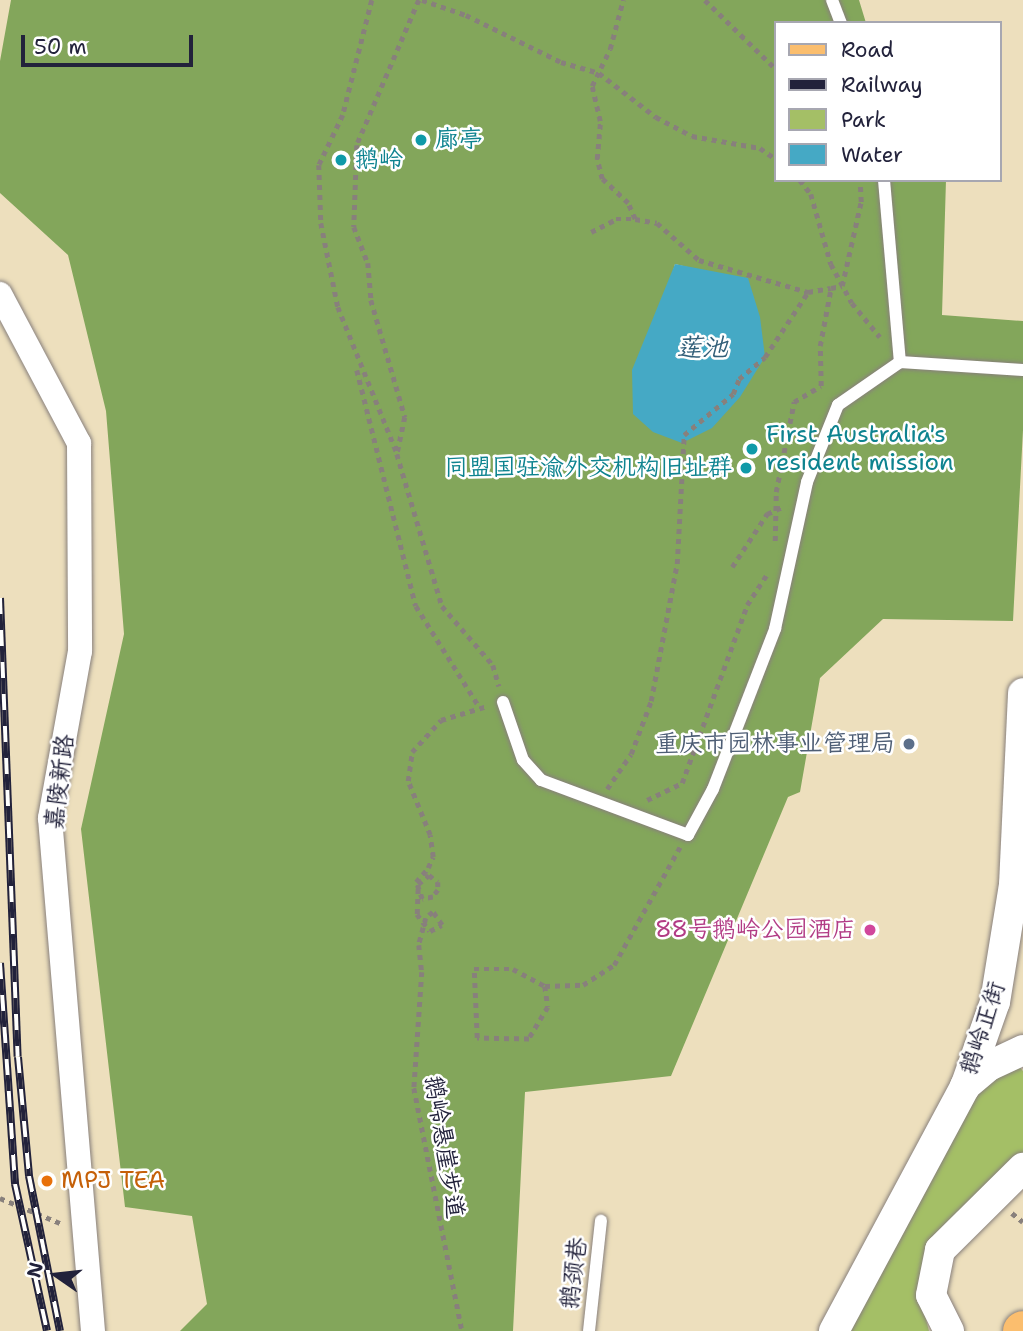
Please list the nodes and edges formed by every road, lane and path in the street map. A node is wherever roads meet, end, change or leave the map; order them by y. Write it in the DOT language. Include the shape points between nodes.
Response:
graph roads {
  1 [pos="372,0"];
  2 [pos="420,0"];
  3 [pos="624,0"];
  4 [pos="705,0"];
  5 [pos="832,0"];
  6 [pos="840,21"];
  7 [pos="774,67"];
  8 [pos="599,73"];
  9 [pos="774,158"];
  10 [pos="802,182"];
  11 [pos="860,182"];
  12 [pos="884,182"];
  13 [pos="635,219"];
  14 [pos="591,232"];
  15 [pos="842,286"];
  16 [pos="831,288"];
  17 [pos="808,292"];
  18 [pos="0,294"];
  19 [pos="900,362"];
  20 [pos="358,370"];
  21 [pos="1023,370"];
  22 [pos="397,454"];
  23 [pos="804,498"];
  24 [pos="774,511"];
  25 [pos="773,555"];
  26 [pos="770,565"];
  27 [pos="732,567"];
  28 [pos="1023,693"];
  29 [pos="503,702"];
  30 [pos="480,708"];
  31 [pos="598,801"];
  32 [pos="688,835"];
  33 [pos="1019,892"];
  34 [pos="545,986"];
  35 [pos="1023,1050"];
  36 [pos="965,1087"];
  37 [pos="1023,1168"];
  38 [pos="0,1198"];
  39 [pos="601,1221"];
  40 [pos="84,1233"];
  41 [pos="835,1329"];
  42 [pos="93,1331"];
  43 [pos="462,1331"];
  44 [pos="589,1331"];
  45 [pos="949,1331"];
  1 -- 22 [label="path" via="343,115 319,165 321,223 338,307"];
  2 -- 8 [label="path" via="466,15 561,62"];
  2 -- 22 [label="path" via="357,145 352,191 354,227 368,263 371,300 405,417"];
  3 -- 8 [label="path"];
  4 -- 7 [label="path"];
  5 -- 6 [label="lane"];
  8 -- 9 [label="path" via="656,117 692,136 760,148"];
  8 -- 13 [label="path" via="593,86 600,121 597,159 602,179 628,203"];
  10 -- 15 [label="path" via="811,194"];
  11 -- 15 [label="path" via="861,202"];
  12 -- 19 [label="lane"];
  13 -- 14 [label="path" via="616,219"];
  13 -- 17 [label="path" via="657,223 699,260"];
  15 -- 16 [label="path"];
  15 -- 19 [label="path"];
  16 -- 17 [label="path"];
  16 -- 24 [label="path" via="820,345 821,386 794,402"];
  17 -- 31 [label="path" via="765,357 739,379 733,394 684,435 677,564 651,701 631,754"];
  18 -- 40 [label="street, 嘉陵新路" via="79,443 80,651 50,818"];
  19 -- 21 [label="lane"];
  19 -- 23 [label="lane" via="838,405"];
  20 -- 30 [label="path" via="416,606"];
  22 -- 29 [label="path" via="442,606 493,665"];
  23 -- 24 [label="path"];
  23 -- 32 [label="lane" via="775,629 713,789"];
  24 -- 25 [label="path"];
  24 -- 27 [label="path" via="767,514"];
  26 -- 31 [label="path" via="747,605 682,783 653,800"];
  28 -- 33 [label="street, 鹅岭正街"];
  29 -- 30 [label="path"];
  29 -- 31 [label="lane" via="523,760 541,780"];
  30 -- 43 [label="path, 鹅岭悬崖步道, bridge" via="452,714 416,745 407,771 433,852 431,863 416,882 416,890 417,895 433,897 438,885 429,875 419,880 417,890 416,897 417,914 422,925 425,928 426,929 430,931 438,930 443,922 437,914 429,914 426,918 425,921 423,927 421,935 414,1088"];
  31 -- 32 [label="lane"];
  32 -- 34 [label="path" via="614,965 583,985"];
  33 -- 36 [label="street, 鹅岭正街" via="995,1002"];
  34 -- 34 [label="path" via="513,970 474,969 477,1038 529,1039 548,1007"];
  35 -- 36 [label="street" via="989,1066"];
  36 -- 41 [label="street, 鹅岭正街"];
  37 -- 45 [label="street" via="940,1250 931,1295"];
  38 -- 40 [label="path"];
  39 -- 44 [label="lane, 鹅颈巷"];
  40 -- 42 [label="street, 嘉陵新路"];
}
